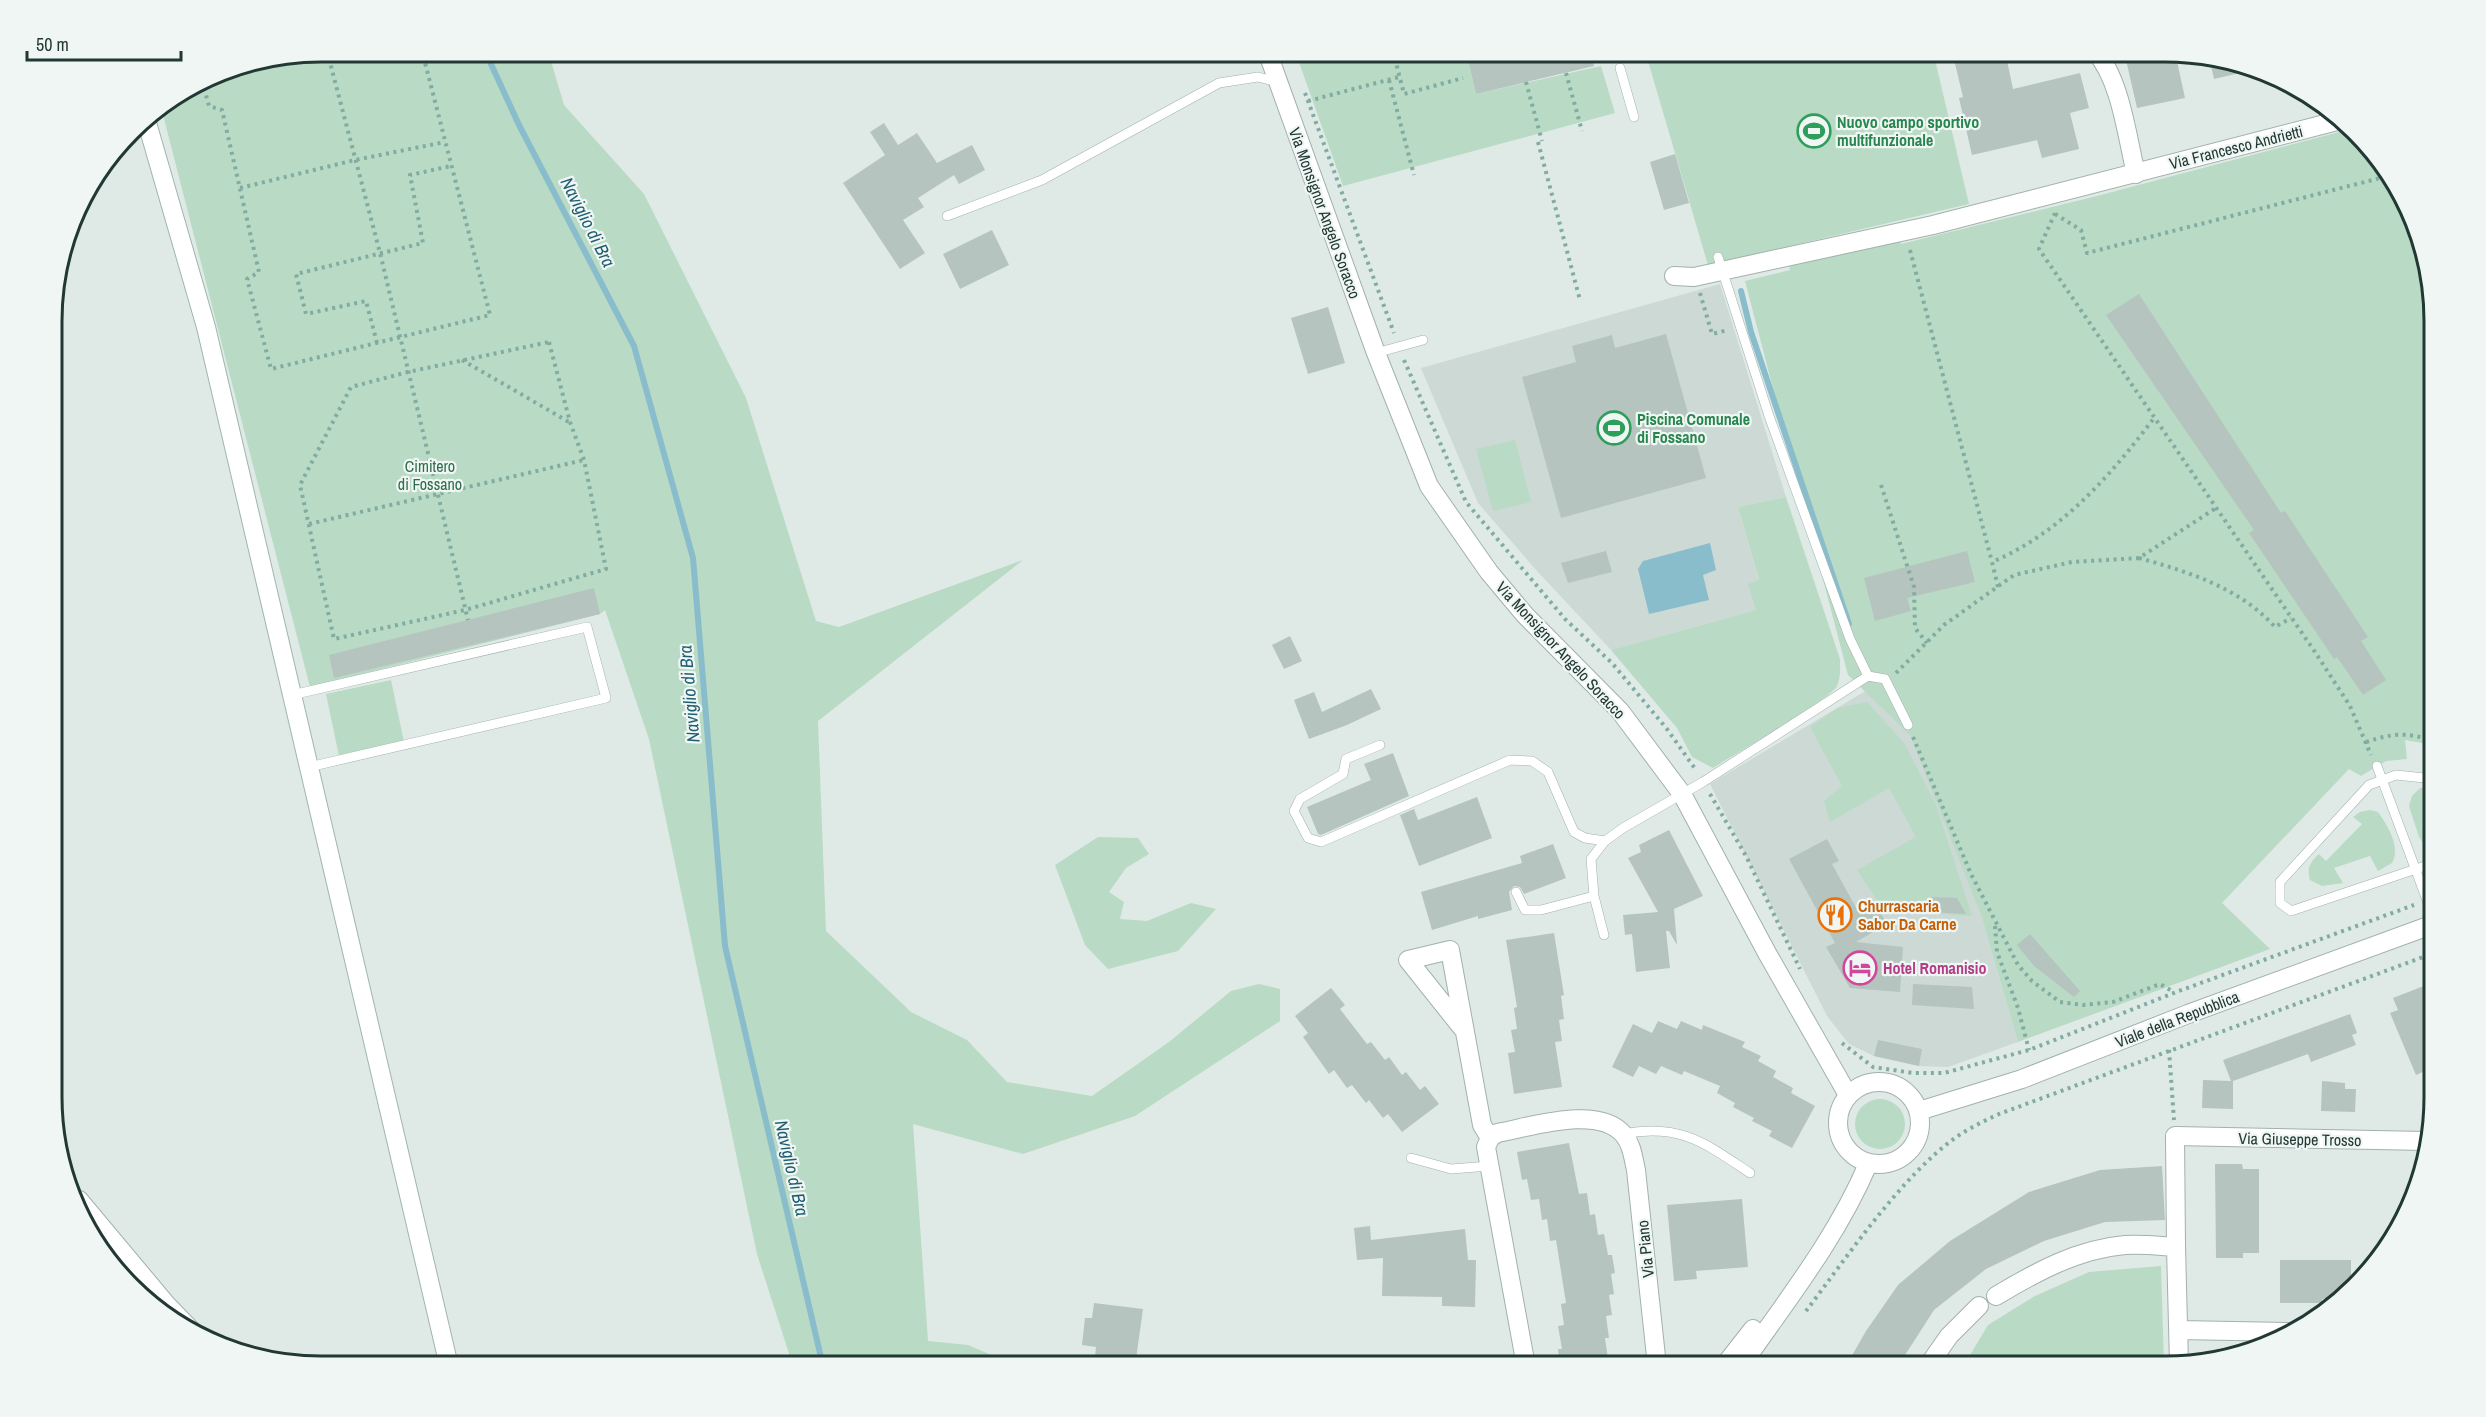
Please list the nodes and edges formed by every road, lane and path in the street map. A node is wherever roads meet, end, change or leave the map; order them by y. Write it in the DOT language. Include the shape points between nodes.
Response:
graph roads {
  1 [pos="330,62"];
  2 [pos="425,62"];
  3 [pos="1271,62"];
  4 [pos="1396,62"];
  5 [pos="2104,62"];
  6 [pos="1620,68"];
  7 [pos="1566,73"];
  8 [pos="1399,77"];
  9 [pos="1464,78"];
  10 [pos="1389,80"];
  11 [pos="1278,82"];
  12 [pos="1526,82"];
  13 [pos="204,89"];
  14 [pos="1304,92"];
  15 [pos="1308,101"];
  16 [pos="1634,117"];
  17 [pos="2332,122"];
  18 [pos="148,127"];
  19 [pos="1582,131"];
  20 [pos="445,142"];
  21 [pos="355,160"];
  22 [pos="451,166"];
  23 [pos="2136,174"];
  24 [pos="1414,175"];
  25 [pos="2381,178"];
  26 [pos="240,188"];
  27 [pos="2027,201"];
  28 [pos="2055,213"];
  29 [pos="948,216"];
  30 [pos="1910,249"];
  31 [pos="380,253"];
  32 [pos="1721,263"];
  33 [pos="1674,276"];
  34 [pos="1695,277"];
  35 [pos="1580,300"];
  36 [pos="1740,327"];
  37 [pos="400,338"];
  38 [pos="1423,340"];
  39 [pos="377,344"];
  40 [pos="1399,346"];
  41 [pos="1376,353"];
  42 [pos="462,360"];
  43 [pos="408,372"];
  44 [pos="2154,418"];
  45 [pos="570,422"];
  46 [pos="584,460"];
  47 [pos="1881,485"];
  48 [pos="439,492"];
  49 [pos="2216,508"];
  50 [pos="309,524"];
  51 [pos="2139,558"];
  52 [pos="1992,562"];
  53 [pos="1998,587"];
  54 [pos="465,610"];
  55 [pos="2291,618"];
  56 [pos="468,620"];
  57 [pos="1927,642"];
  58 [pos="1868,676"];
  59 [pos="1885,679"];
  60 [pos="292,695"];
  61 [pos="1908,725"];
  62 [pos="2424,738"];
  63 [pos="2366,742"];
  64 [pos="1380,745"];
  65 [pos="2377,766"];
  66 [pos="309,767"];
  67 [pos="2424,778"];
  68 [pos="2382,780"];
  69 [pos="1703,782"];
  70 [pos="1682,794"];
  71 [pos="1605,841"];
  72 [pos="2424,867"];
  73 [pos="2416,871"];
  74 [pos="1516,892"];
  75 [pos="2424,892"];
  76 [pos="1594,896"];
  77 [pos="2424,901"];
  78 [pos="1995,922"];
  79 [pos="2424,928"];
  80 [pos="1604,935"];
  81 [pos="2424,957"];
  82 [pos="1802,971"];
  83 [pos="2174,993"];
  84 [pos="1463,1029"];
  85 [pos="1838,1038"];
  86 [pos="2029,1050"];
  87 [pos="2169,1050"];
  88 [pos="1848,1095"];
  89 [pos="1919,1111"];
  90 [pos="1623,1134"];
  91 [pos="2175,1136"];
  92 [pos="1490,1138"];
  93 [pos="2421,1141"];
  94 [pos="1411,1158"];
  95 [pos="1868,1164"];
  96 [pos="1490,1166"];
  97 [pos="1750,1173"];
  98 [pos="88,1210"];
  99 [pos="1830,1239"];
  100 [pos="2176,1247"];
  101 [pos="1996,1296"];
  102 [pos="166,1304"];
  103 [pos="1979,1306"];
  104 [pos="1801,1318"];
  105 [pos="2179,1330"];
  106 [pos="2274,1332"];
  107 [pos="2179,1355"];
  108 [pos="447,1356"];
  109 [pos="1524,1356"];
  110 [pos="1656,1356"];
  111 [pos="1732,1356"];
  112 [pos="1748,1356"];
  113 [pos="1935,1356"];
  1 -- 21 [label="path"];
  2 -- 20 [label="path"];
  3 -- 11 [label="street, Via Monsignor Angelo Soracco"];
  4 -- 8 [label="path"];
  5 -- 23 [label="street"];
  6 -- 16 [label="lane"];
  7 -- 19 [label="path"];
  8 -- 9 [label="path" via="1404,94"];
  8 -- 10 [label="path"];
  10 -- 15 [label="path"];
  10 -- 24 [label="path"];
  11 -- 29 [label="lane" via="1258,77 1219,83 1042,180"];
  11 -- 41 [label="street, Via Monsignor Angelo Soracco"];
  12 -- 35 [label="path"];
  13 -- 26 [label="path" via="209,106 222,110"];
  14 -- 15 [label="path"];
  15 -- 40 [label="path"];
  17 -- 23 [label="street, Via Francesco Andrietti"];
  18 -- 60 [label="street" via="206,327"];
  20 -- 21 [label="path"];
  20 -- 22 [label="path"];
  21 -- 26 [label="path"];
  21 -- 31 [label="path"];
  22 -- 31 [label="path" via="410,175 423,243"];
  22 -- 37 [label="path" via="490,315"];
  23 -- 27 [label="street, Via Francesco Andrietti"];
  25 -- 28 [label="path" via="2087,253 2081,230"];
  26 -- 39 [label="path" via="259,272 247,279 271,369"];
  27 -- 28 [label="path" via="2025,211"];
  27 -- 32 [label="street, Via Francesco Andrietti" via="1889,235"];
  28 -- 44 [label="path" via="2039,249"];
  30 -- 52 [label="path"];
  31 -- 37 [label="path"];
  31 -- 39 [label="path" via="296,274 306,314 366,301"];
  32 -- 34 [label="street, Via Francesco Andrietti"];
  32 -- 36 [label="lane"];
  33 -- 34 [label="street, Via Francesco Andrietti"];
  34 -- 36 [label="path" via="1712,334"];
  36 -- 58 [label="lane" via="1850,639"];
  37 -- 39 [label="path"];
  37 -- 43 [label="path"];
  38 -- 40 [label="lane"];
  40 -- 41 [label="lane"];
  40 -- 69 [label="path" via="1466,502 1566,619 1619,671 1667,729"];
  41 -- 70 [label="street, Via Monsignor Angelo Soracco" via="1429,486 1457,528 1525,615 1620,711"];
  42 -- 43 [label="path"];
  42 -- 45 [label="path"];
  42 -- 45 [label="path" via="549,342"];
  43 -- 48 [label="path"];
  43 -- 50 [label="path" via="351,387 300,485"];
  44 -- 49 [label="path"];
  44 -- 52 [label="path" via="2123,459 2080,503 2046,532"];
  45 -- 46 [label="path"];
  46 -- 48 [label="path"];
  46 -- 54 [label="path" via="606,568"];
  47 -- 57 [label="path" via="1914,587 1915,628"];
  48 -- 50 [label="path"];
  48 -- 54 [label="path"];
  49 -- 51 [label="path"];
  49 -- 55 [label="path"];
  50 -- 54 [label="path" via="334,639"];
  51 -- 53 [label="path" via="2072,562 2036,569 2014,575"];
  51 -- 55 [label="path" via="2199,576 2232,592 2275,627"];
  52 -- 53 [label="path"];
  53 -- 57 [label="path" via="1944,625"];
  54 -- 56 [label="path"];
  55 -- 63 [label="path" via="2350,706"];
  57 -- 59 [label="path"];
  58 -- 59 [label="lane"];
  58 -- 69 [label="lane"];
  59 -- 61 [label="lane"];
  60 -- 66 [label="street"];
  60 -- 66 [label="lane" via="587,627 606,698"];
  61 -- 78 [label="path"];
  62 -- 63 [label="path" via="2393,734"];
  63 -- 65 [label="path"];
  64 -- 71 [label="lane" via="1346,759 1343,774 1300,800 1294,811 1308,838 1321,842 1510,760 1532,761 1548,772 1574,832"];
  65 -- 68 [label="lane"];
  66 -- 108 [label="street"];
  67 -- 68 [label="lane" via="2396,775"];
  68 -- 73 [label="lane"];
  68 -- 73 [label="lane" via="2369,785 2280,882 2280,903 2291,911"];
  69 -- 70 [label="lane"];
  69 -- 82 [label="path" via="1746,856"];
  70 -- 71 [label="lane"];
  70 -- 88 [label="street, Via Monsignor Angelo Soracco"];
  71 -- 76 [label="lane" via="1591,859"];
  72 -- 73 [label="lane"];
  73 -- 75 [label="lane"];
  74 -- 76 [label="lane" via="1525,910 1541,910"];
  76 -- 80 [label="lane"];
  77 -- 83 [label="path"];
  78 -- 83 [label="path" via="2018,965 2060,1002 2113,1002 2160,984"];
  78 -- 86 [label="path" via="1996,952"];
  79 -- 89 [label="street, Viale della Repubblica" via="2022,1079"];
  81 -- 87 [label="path"];
  83 -- 86 [label="path"];
  84 -- 92 [label="street" via="1482,1125"];
  85 -- 86 [label="path" via="1873,1067 1913,1073 1944,1073"];
  87 -- 91 [label="path"];
  87 -- 104 [label="path" via="1999,1114 1956,1137 1902,1189"];
  88 -- 89 [label="street" via="1862,1085 1879,1081 1896,1085 1910,1096"];
  88 -- 95 [label="street" via="1839,1110 1839,1135 1853,1156"];
  89 -- 95 [label="street" via="1920,1129 1914,1145 1902,1158 1886,1164"];
  90 -- 92 [label="street" via="1610,1124 1581,1119 1497,1133"];
  90 -- 97 [label="lane" via="1649,1129 1679,1133 1714,1149"];
  90 -- 110 [label="street, Via Piano" via="1632,1148 1636,1170"];
  91 -- 93 [label="street, Via Giuseppe Trosso"];
  91 -- 100 [label="street"];
  92 -- 96 [label="street" via="1486,1147"];
  94 -- 96 [label="lane" via="1451,1168"];
  95 -- 99 [label="street"];
  96 -- 109 [label="street"];
  98 -- 102 [label="street"];
  99 -- 111 [label="street"];
  99 -- 112 [label="street"];
  100 -- 101 [label="street" via="2127,1245 2100,1249 2043,1270"];
  100 -- 105 [label="street"];
  103 -- 113 [label="street"];
  105 -- 106 [label="street"];
  105 -- 107 [label="street"];
}
